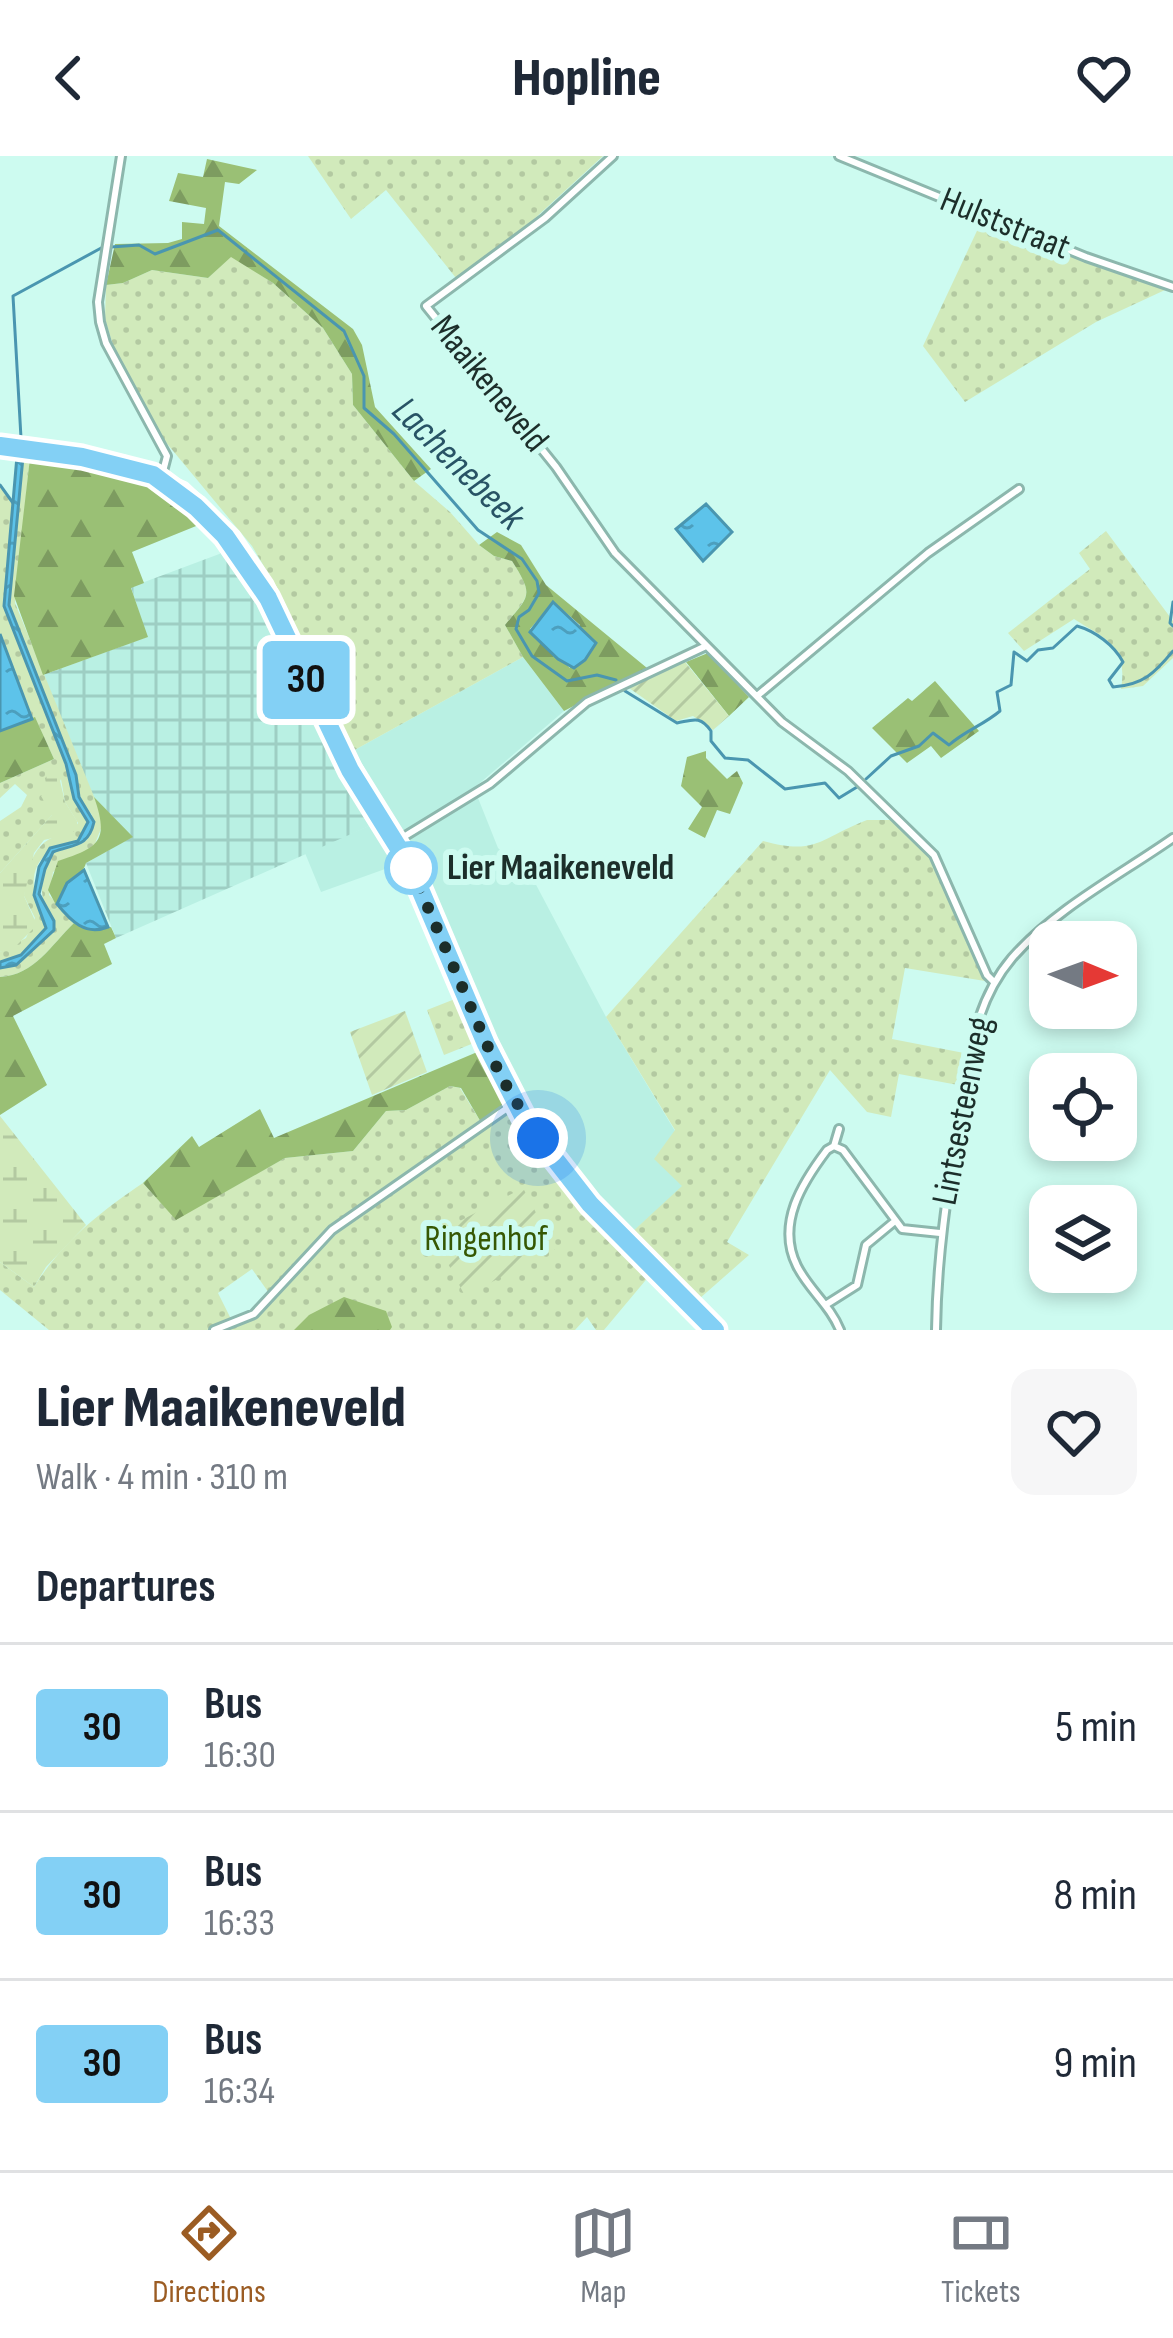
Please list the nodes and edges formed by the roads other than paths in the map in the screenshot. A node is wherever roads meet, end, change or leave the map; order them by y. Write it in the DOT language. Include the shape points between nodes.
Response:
graph roads {
  1 [pos="121,156"];
  2 [pos="613,156"];
  3 [pos="839,156"];
  4 [pos="1173,287"];
  5 [pos="0,446"];
  6 [pos="157,477"];
  7 [pos="1019,489"];
  8 [pos="706,646"];
  9 [pos="757,695"];
  10 [pos="1173,838"];
  11 [pos="397,841"];
  12 [pos="994,982"];
  13 [pos="516,1102"];
  14 [pos="838,1130"];
  15 [pos="834,1146"];
  16 [pos="895,1221"];
  17 [pos="940,1233"];
  18 [pos="827,1304"];
  19 [pos="214,1330"];
  20 [pos="715,1330"];
  21 [pos="840,1330"];
  22 [pos="936,1330"];
  1 -- 6 [label="street" via="98,312 106,343 168,460"];
  2 -- 8 [label="street, Maaikeneveld" via="426,306 615,553"];
  3 -- 4 [label="street, Hulststraat"];
  5 -- 6 [label="main road"];
  6 -- 11 [label="main road" via="208,517 254,576 350,770"];
  7 -- 9 [label="street"];
  8 -- 9 [label="street, Maaikeneveld"];
  8 -- 11 [label="street" via="587,702 490,784"];
  9 -- 12 [label="street, Maaikeneveld" via="934,855"];
  10 -- 12 [label="street, Lintsesteenweg" via="1046,926"];
  11 -- 13 [label="main road"];
  12 -- 17 [label="street, Lintsesteenweg" via="976,1023"];
  13 -- 19 [label="street" via="332,1230 254,1314"];
  13 -- 20 [label="main road" via="576,1189"];
  14 -- 15 [label="street"];
  15 -- 16 [label="street"];
  15 -- 18 [label="street" via="788,1225 797,1266"];
  16 -- 17 [label="street"];
  16 -- 18 [label="street" via="866,1244 857,1285"];
  17 -- 22 [label="street, Lintsesteenweg"];
  18 -- 21 [label="street"];
}
